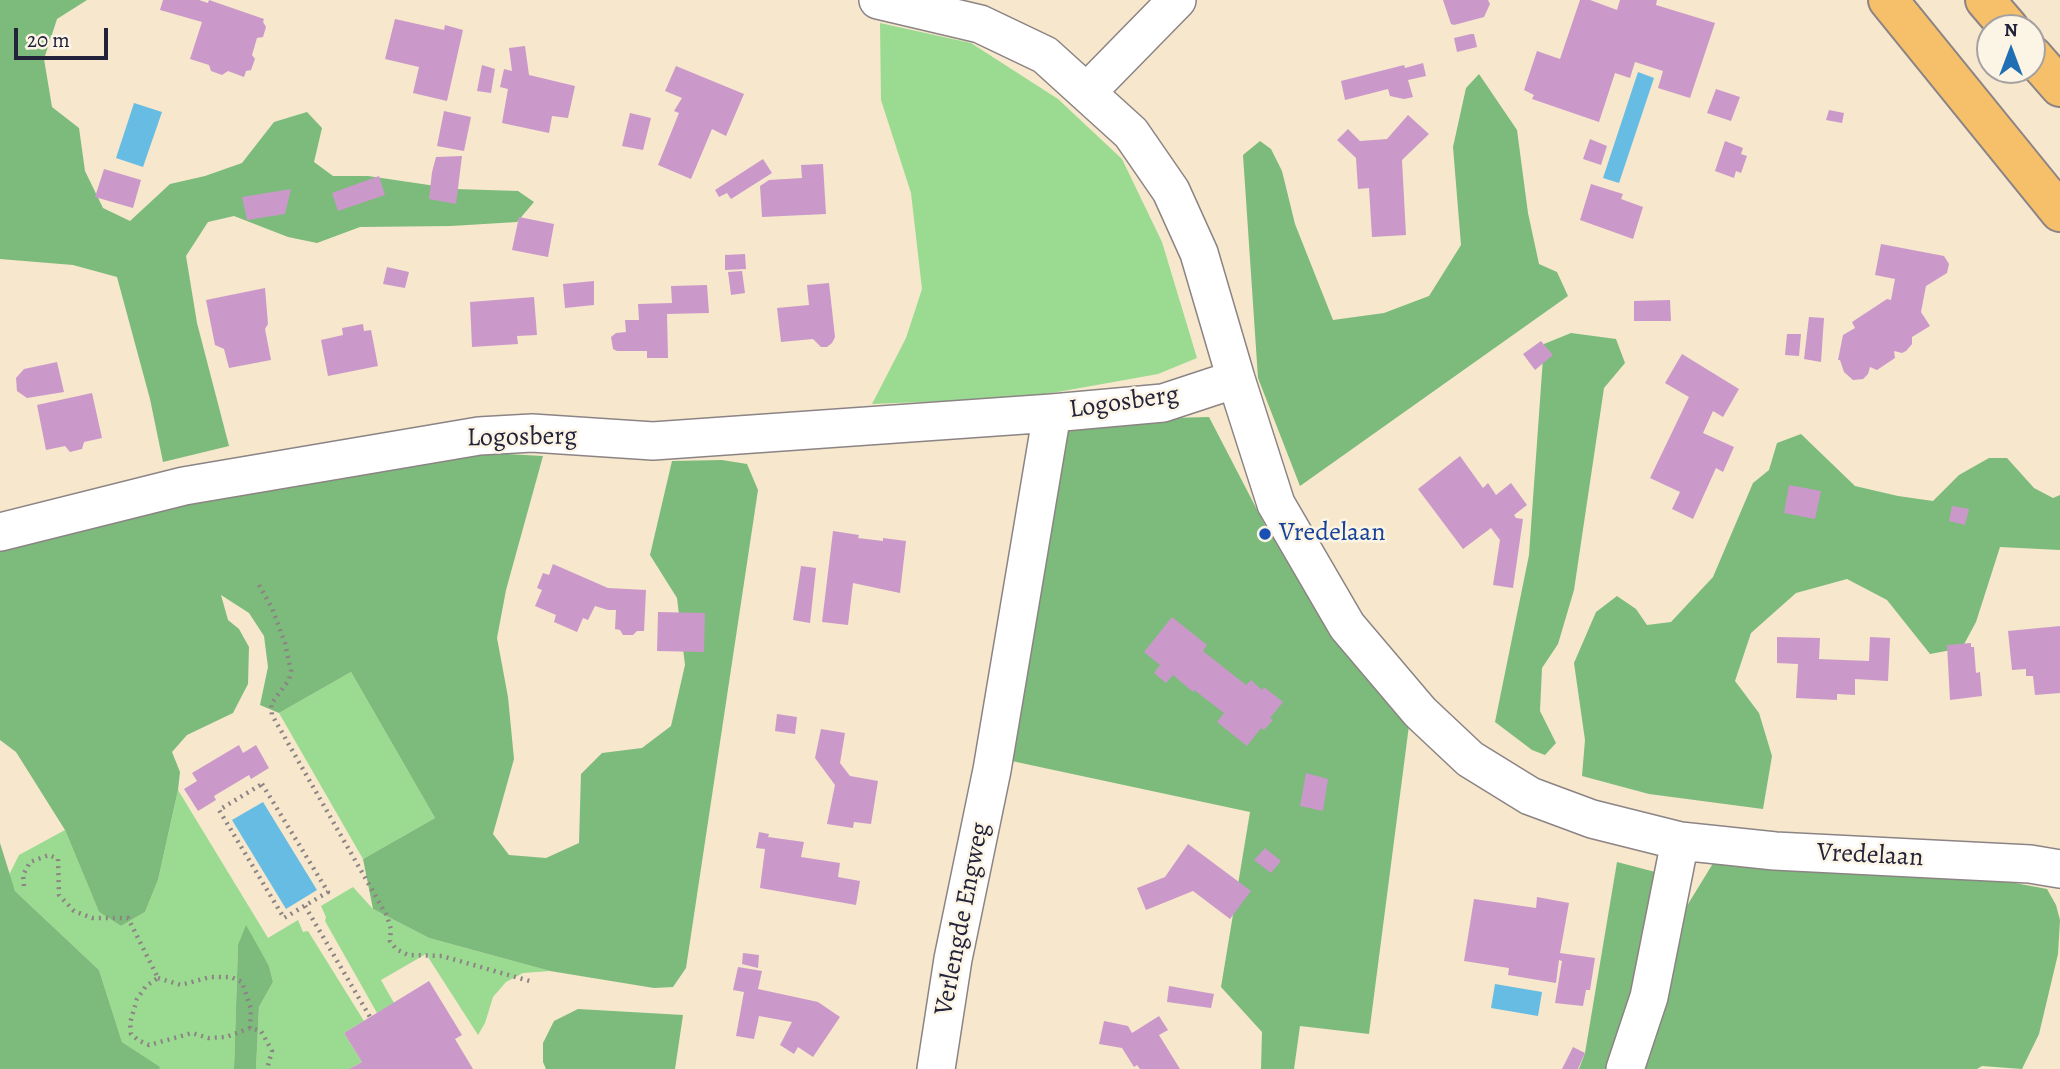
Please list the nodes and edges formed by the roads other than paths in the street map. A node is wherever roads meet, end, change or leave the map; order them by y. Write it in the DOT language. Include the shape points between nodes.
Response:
graph roads {
  1 [pos="878,0"];
  2 [pos="1177,0"];
  3 [pos="1888,0"];
  4 [pos="1985,0"];
  5 [pos="1997,14"];
  6 [pos="2046,71"];
  7 [pos="2060,87"];
  8 [pos="1087,92"];
  9 [pos="2060,212"];
  10 [pos="1236,379"];
  11 [pos="1052,413"];
  12 [pos="0,532"];
  13 [pos="992,770"];
  14 [pos="1679,841"];
  15 [pos="2060,869"];
  16 [pos="936,1069"];
  17 [pos="1625,1069"];
  1 -- 8 [label="street, Vredelaan" via="980,24 1045,55"];
  2 -- 8 [label="street"];
  3 -- 9 [label="highway"];
  4 -- 5 [label="highway"];
  6 -- 7 [label="highway"];
  8 -- 10 [label="street, Vredelaan" via="1131,133 1171,191 1199,253"];
  10 -- 11 [label="street, Logosberg" via="1163,403"];
  10 -- 14 [label="street, Vredelaan" via="1276,504 1347,626 1420,712 1470,759 1530,796 1592,819"];
  11 -- 12 [label="street, Logosberg" via="653,441 532,433 479,436 184,486"];
  11 -- 13 [label="street, Logosberg"];
  13 -- 16 [label="street, Verlengde Engweg" via="953,959"];
  14 -- 15 [label="street, Vredelaan"];
  14 -- 17 [label="street" via="1649,997"];
}
